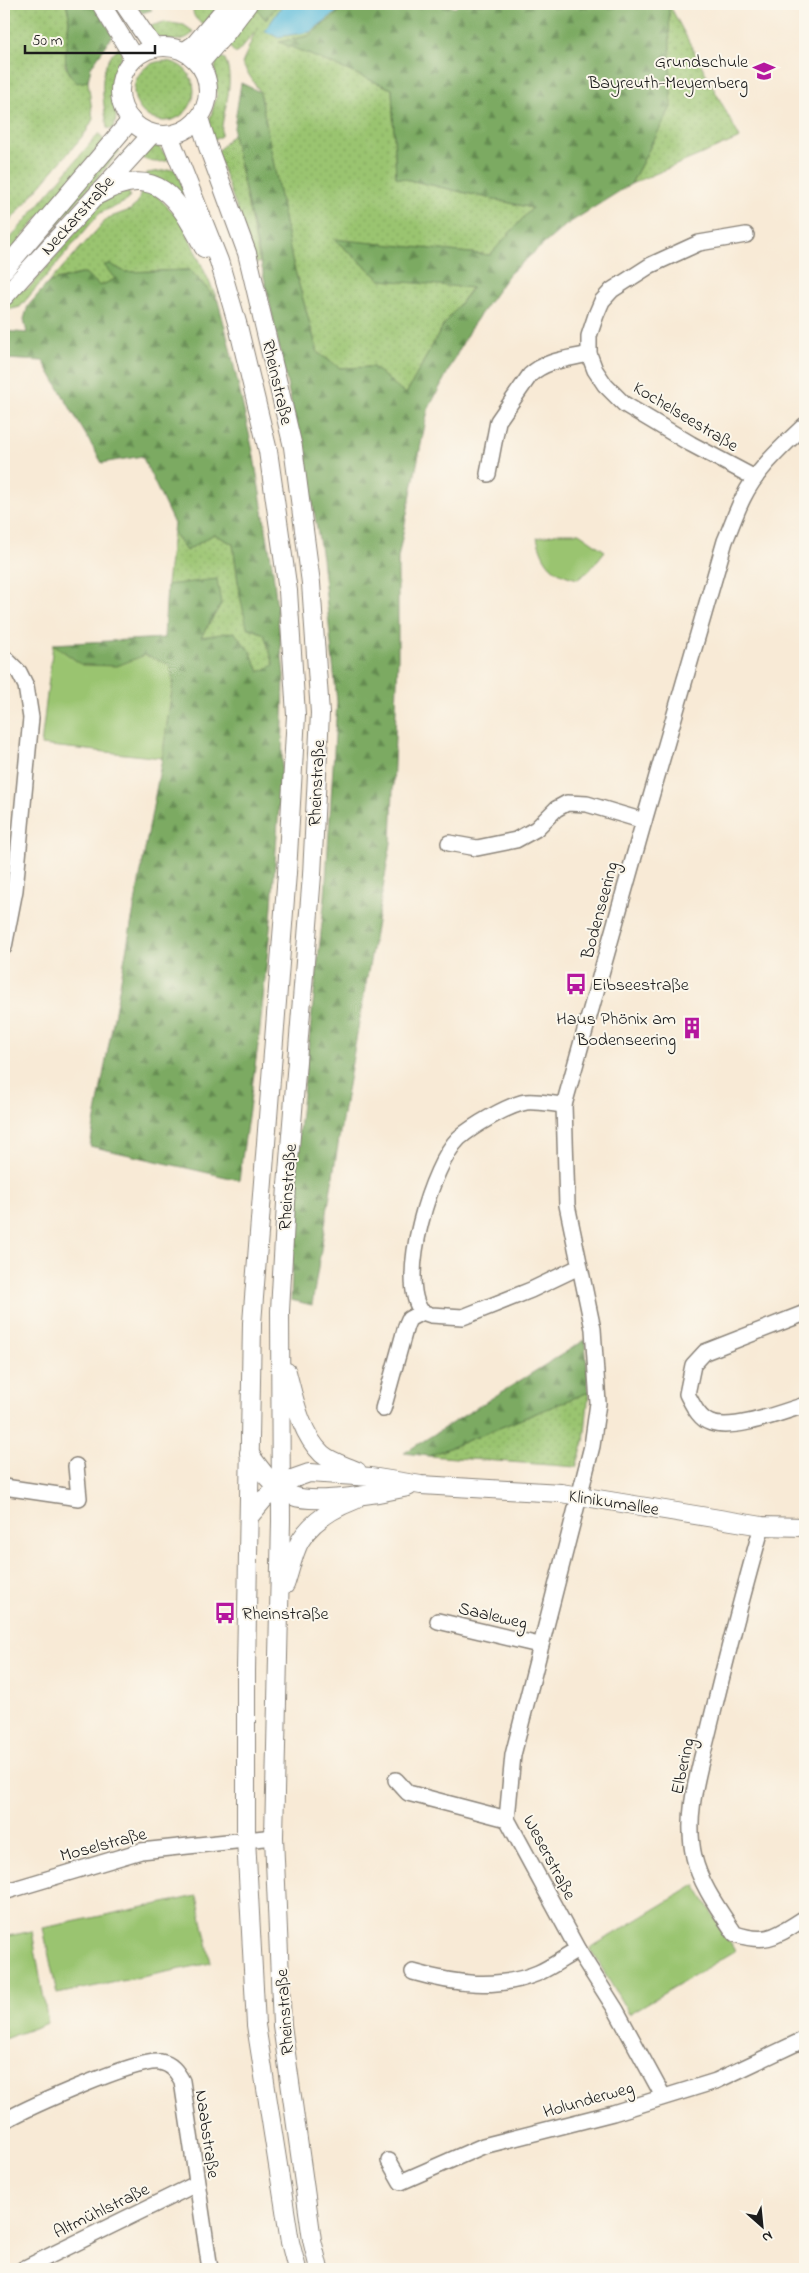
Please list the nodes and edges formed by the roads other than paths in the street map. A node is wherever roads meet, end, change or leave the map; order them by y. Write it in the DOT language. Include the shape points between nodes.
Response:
graph roads {
  1 [pos="101,4"];
  2 [pos="124,4"];
  3 [pos="229,4"];
  4 [pos="248,4"];
  5 [pos="154,48"];
  6 [pos="185,51"];
  7 [pos="134,58"];
  8 [pos="199,64"];
  9 [pos="199,118"];
  10 [pos="130,120"];
  11 [pos="160,134"];
  12 [pos="89,201"];
  13 [pos="746,235"];
  14 [pos="219,261"];
  15 [pos="4,270"];
  16 [pos="4,297"];
  17 [pos="588,354"];
  18 [pos="805,425"];
  19 [pos="488,474"];
  20 [pos="755,478"];
  21 [pos="4,657"];
  22 [pos="644,820"];
  23 [pos="449,842"];
  24 [pos="9,889"];
  25 [pos="4,947"];
  26 [pos="564,1105"];
  27 [pos="579,1267"];
  28 [pos="422,1312"];
  29 [pos="805,1313"];
  30 [pos="281,1352"];
  31 [pos="805,1405"];
  32 [pos="383,1409"];
  33 [pos="249,1453"];
  34 [pos="76,1466"];
  35 [pos="371,1477"];
  36 [pos="421,1485"];
  37 [pos="4,1486"];
  38 [pos="280,1488"];
  39 [pos="367,1496"];
  40 [pos="579,1496"];
  41 [pos="249,1517"];
  42 [pos="762,1526"];
  43 [pos="805,1526"];
  44 [pos="280,1602"];
  45 [pos="438,1621"];
  46 [pos="539,1645"];
  47 [pos="396,1780"];
  48 [pos="507,1820"];
  49 [pos="274,1837"];
  50 [pos="246,1839"];
  51 [pos="4,1892"];
  52 [pos="805,1918"];
  53 [pos="578,1950"];
  54 [pos="413,1972"];
  55 [pos="805,2039"];
  56 [pos="663,2096"];
  57 [pos="4,2121"];
  58 [pos="389,2161"];
  59 [pos="196,2184"];
  60 [pos="23,2269"];
  61 [pos="210,2269"];
  62 [pos="297,2269"];
  63 [pos="319,2269"];
  1 -- 7 [label="street"];
  2 -- 5 [label="street"];
  3 -- 6 [label="street" via="195,44"];
  4 -- 8 [label="street"];
  5 -- 6 [label="street" via="170,47"];
  5 -- 7 [label="street"];
  6 -- 8 [label="street"];
  7 -- 10 [label="street" via="125,70 120,86 122,104"];
  8 -- 9 [label="street" via="206,77 208,92"];
  9 -- 11 [label="street" via="186,130"];
  9 -- 30 [label="street, Rheinstraße" via="247,253 293,447 311,583 320,713 312,875 287,1185"];
  10 -- 11 [label="street" via="140,128"];
  10 -- 15 [label="street, Neckarstraße"];
  11 -- 12 [label="street, Neckarstraße"];
  11 -- 14 [label="street, Rheinstraße"];
  12 -- 14 [label="street" via="117,185 132,181 158,187 173,196 206,251"];
  12 -- 16 [label="street, Neckarstraße"];
  13 -- 17 [label="street" via="699,243 651,265 612,290 596,314 589,336"];
  14 -- 33 [label="street, Rheinstraße" via="268,451 288,591 296,715 287,873 255,1271"];
  17 -- 19 [label="street" via="551,362 530,375 498,421"];
  17 -- 20 [label="street, Kochelseestraße" via="605,384 624,404"];
  18 -- 20 [label="street, Bodenseering"];
  20 -- 22 [label="street, Bodenseering" via="743,497 725,542"];
  21 -- 24 [label="street" via="19,672 26,686 31,718"];
  22 -- 23 [label="street" via="587,804 567,804 556,809 536,829 516,840 477,848"];
  22 -- 26 [label="street, Bodenseering"];
  24 -- 25 [label="street"];
  26 -- 27 [label="street, Bodenseering" via="567,1204"];
  26 -- 28 [label="street" via="518,1104 471,1129 452,1146 439,1167 414,1250 415,1299"];
  27 -- 28 [label="street" via="463,1317"];
  27 -- 40 [label="street, Bodenseering" via="594,1329 598,1403 592,1446"];
  28 -- 32 [label="street" via="414,1315 406,1326"];
  29 -- 31 [label="street" via="705,1352 693,1365 687,1394 700,1415 711,1423 730,1425"];
  30 -- 35 [label="street, Klinikumallee" via="301,1421 313,1442 322,1454"];
  30 -- 38 [label="street, Rheinstraße"];
  33 -- 38 [label="street, Klinikumallee" via="263,1473"];
  33 -- 41 [label="street, Rheinstraße"];
  34 -- 37 [label="street" via="79,1498"];
  35 -- 36 [label="street, Klinikumallee"];
  35 -- 38 [label="street, Klinikumallee" via="309,1473"];
  36 -- 39 [label="street, Klinikumallee"];
  36 -- 40 [label="street, Klinikumallee" via="491,1487"];
  38 -- 39 [label="street, Klinikumallee" via="292,1496 308,1500"];
  38 -- 41 [label="street, Klinikumallee" via="264,1499"];
  38 -- 44 [label="street, Rheinstraße"];
  39 -- 44 [label="street, Klinikumallee" via="342,1505 313,1526 300,1542"];
  40 -- 42 [label="street, Klinikumallee"];
  40 -- 46 [label="street, Weserstraße"];
  41 -- 50 [label="street, Rheinstraße"];
  42 -- 43 [label="street, Klinikumallee"];
  42 -- 52 [label="street, Elbering" via="728,1647 692,1802 691,1833 694,1858 705,1884 735,1934 767,1939"];
  44 -- 49 [label="street, Rheinstraße"];
  45 -- 46 [label="street, Saaleweg"];
  46 -- 48 [label="street, Weserstraße" via="513,1755"];
  47 -- 48 [label="street" via="408,1793"];
  48 -- 53 [label="street, Weserstraße"];
  49 -- 50 [label="street, Moselstraße"];
  49 -- 63 [label="street, Rheinstraße" via="282,2025 312,2240"];
  50 -- 51 [label="street, Moselstraße" via="141,1851"];
  50 -- 62 [label="street, Rheinstraße" via="256,2025"];
  53 -- 54 [label="street" via="538,1973 504,1982 472,1985"];
  53 -- 56 [label="street, Weserstraße" via="618,2013"];
  55 -- 56 [label="street, Holunderweg" via="716,2081"];
  56 -- 58 [label="street, Holunderweg" via="613,2113 483,2146 401,2182"];
  57 -- 59 [label="street, Naabstraße" via="133,2066 148,2062 167,2064 182,2081"];
  59 -- 60 [label="street, Altmühlstraße"];
  59 -- 61 [label="street, Naabstraße"];
}
